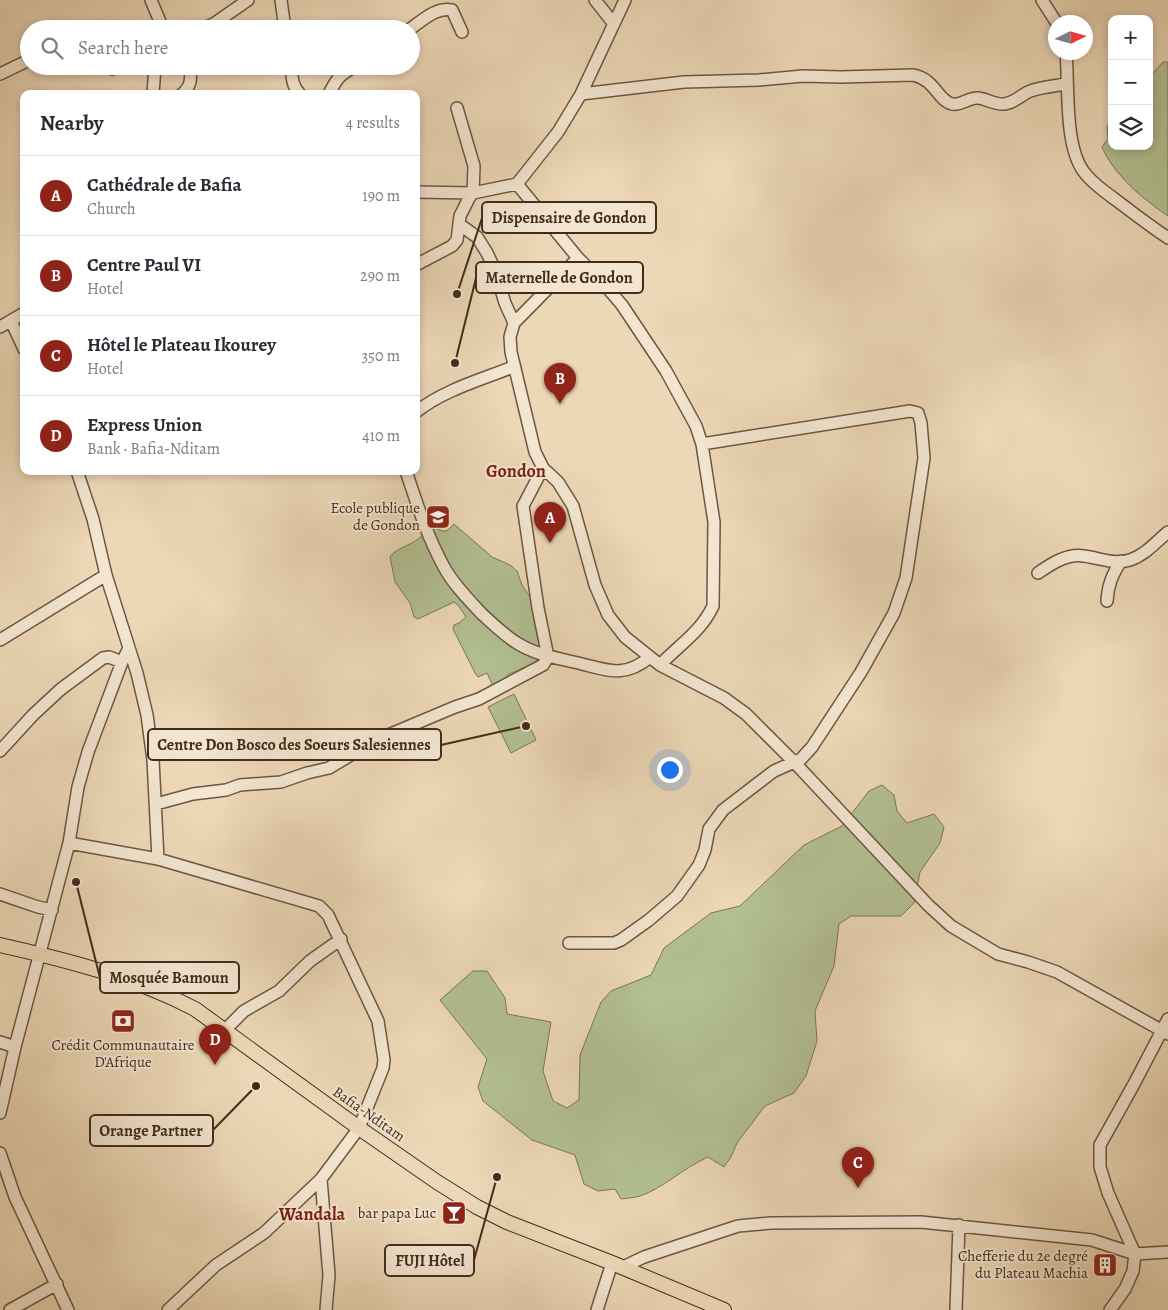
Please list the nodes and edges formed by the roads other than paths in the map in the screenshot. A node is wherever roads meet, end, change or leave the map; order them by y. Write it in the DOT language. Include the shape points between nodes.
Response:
graph roads {
  1 [pos="152,0"];
  2 [pos="281,0"];
  3 [pos="595,0"];
  4 [pos="625,0"];
  5 [pos="1042,0"];
  6 [pos="245,1"];
  7 [pos="1052,15"];
  8 [pos="160,20"];
  9 [pos="221,20"];
  10 [pos="284,20"];
  11 [pos="420,22"];
  12 [pos="614,24"];
  13 [pos="462,32"];
  14 [pos="1066,60"];
  15 [pos="20,64"];
  16 [pos="0,74"];
  17 [pos="155,75"];
  18 [pos="190,75"];
  19 [pos="292,75"];
  20 [pos="340,75"];
  21 [pos="1066,84"];
  22 [pos="153,90"];
  23 [pos="185,90"];
  24 [pos="296,90"];
  25 [pos="330,90"];
  26 [pos="581,94"];
  27 [pos="457,108"];
  28 [pos="517,184"];
  29 [pos="420,192"];
  30 [pos="473,192"];
  31 [pos="459,224"];
  32 [pos="1168,238"];
  33 [pos="578,258"];
  34 [pos="420,263"];
  35 [pos="20,316"];
  36 [pos="11,321"];
  37 [pos="514,323"];
  38 [pos="0,327"];
  39 [pos="20,340"];
  40 [pos="513,367"];
  41 [pos="420,409"];
  42 [pos="702,444"];
  43 [pos="542,468"];
  44 [pos="78,475"];
  45 [pos="407,475"];
  46 [pos="1168,532"];
  47 [pos="1122,562"];
  48 [pos="1038,573"];
  49 [pos="106,575"];
  50 [pos="1107,601"];
  51 [pos="0,640"];
  52 [pos="129,648"];
  53 [pos="548,657"];
  54 [pos="650,657"];
  55 [pos="122,662"];
  56 [pos="660,666"];
  57 [pos="0,751"];
  58 [pos="795,763"];
  59 [pos="156,804"];
  60 [pos="69,843"];
  61 [pos="158,859"];
  62 [pos="0,894"];
  63 [pos="52,910"];
  64 [pos="341,939"];
  65 [pos="569,944"];
  66 [pos="0,945"];
  67 [pos="40,954"];
  68 [pos="1168,1019"];
  69 [pos="225,1030"];
  70 [pos="1165,1032"];
  71 [pos="0,1042"];
  72 [pos="15,1047"];
  73 [pos="0,1113"];
  74 [pos="359,1128"];
  75 [pos="0,1153"];
  76 [pos="321,1179"];
  77 [pos="959,1225"];
  78 [pos="1168,1252"];
  79 [pos="1135,1254"];
  80 [pos="618,1265"];
  81 [pos="57,1284"];
  82 [pos="10,1310"];
  83 [pos="68,1310"];
  84 [pos="168,1310"];
  85 [pos="326,1310"];
  86 [pos="597,1310"];
  87 [pos="724,1310"];
  88 [pos="956,1310"];
  89 [pos="1110,1310"];
  1 -- 8 [label="street"];
  2 -- 10 [label="street"];
  3 -- 12 [label="street"];
  4 -- 12 [label="street"];
  5 -- 7 [label="street"];
  6 -- 9 [label="street"];
  11 -- 13 [label="street" via="442,8 452,10"];
  12 -- 26 [label="street"];
  14 -- 21 [label="street"];
  15 -- 16 [label="street"];
  17 -- 22 [label="street"];
  18 -- 23 [label="street" via="190,83"];
  19 -- 24 [label="street"];
  20 -- 25 [label="street"];
  21 -- 26 [label="street" via="1029,92 1016,101 1001,104 978,98 956,105 944,100 930,82 913,75 684,82"];
  21 -- 32 [label="street" via="1072,139 1084,172 1104,191"];
  26 -- 28 [label="street" via="558,132"];
  27 -- 30 [label="street" via="474,166"];
  28 -- 30 [label="street"];
  28 -- 33 [label="street"];
  29 -- 30 [label="street"];
  30 -- 31 [label="street"];
  31 -- 34 [label="street" via="457,240 452,246"];
  31 -- 37 [label="street" via="477,237 487,253"];
  33 -- 37 [label="street"];
  33 -- 42 [label="street" via="622,305 674,384"];
  35 -- 36 [label="street"];
  36 -- 38 [label="street"];
  36 -- 39 [label="street"];
  37 -- 40 [label="street" via="510,337"];
  40 -- 41 [label="street" via="444,394"];
  40 -- 43 [label="street" via="534,452"];
  42 -- 56 [label="street" via="714,522 713,606 700,629"];
  42 -- 58 [label="street" via="910,411 918,413 920,418 924,458 906,578 894,613 861,672 812,747"];
  43 -- 53 [label="street" via="523,506"];
  43 -- 54 [label="street" via="558,482 573,506 595,585 608,615 625,637"];
  44 -- 49 [label="street" via="94,519"];
  45 -- 53 [label="street" via="422,520 444,568 496,627 516,643"];
  46 -- 47 [label="street" via="1140,556"];
  47 -- 48 [label="street" via="1082,555 1056,561"];
  47 -- 50 [label="street" via="1108,586"];
  49 -- 51 [label="street"];
  49 -- 52 [label="street"];
  52 -- 55 [label="street"];
  52 -- 59 [label="street" via="147,715"];
  53 -- 54 [label="street" via="613,672 641,664"];
  53 -- 59 [label="street" via="542,665 479,699 390,734 329,768 281,782 240,785"];
  54 -- 56 [label="street"];
  55 -- 57 [label="street" via="103,658 61,689"];
  55 -- 60 [label="street" via="78,786"];
  56 -- 58 [label="street" via="731,703"];
  58 -- 65 [label="street" via="774,771 723,810 709,829 699,865 677,896 649,920 614,943"];
  58 -- 70 [label="street" via="913,890 952,926 998,954 1057,972"];
  59 -- 61 [label="street"];
  60 -- 61 [label="street"];
  60 -- 63 [label="street"];
  61 -- 64 [label="street" via="319,906"];
  62 -- 63 [label="street"];
  63 -- 67 [label="street"];
  64 -- 69 [label="street" via="310,961 278,991 244,1011"];
  64 -- 74 [label="street" via="378,1020 384,1060"];
  66 -- 67 [label="main road, Bafia-Nditam"];
  67 -- 69 [label="main road, Bafia-Nditam" via="131,980 166,994"];
  67 -- 72 [label="street"];
  68 -- 70 [label="street"];
  69 -- 74 [label="main road, Bafia-Nditam"];
  70 -- 79 [label="street" via="1100,1145 1100,1167 1108,1193"];
  71 -- 72 [label="street"];
  72 -- 73 [label="street"];
  74 -- 76 [label="street"];
  74 -- 80 [label="main road, Bafia-Nditam" via="477,1207"];
  75 -- 81 [label="street" via="15,1197"];
  76 -- 84 [label="street" via="264,1233 216,1265"];
  76 -- 85 [label="street" via="329,1275"];
  77 -- 79 [label="street" via="1092,1240"];
  77 -- 80 [label="street" via="849,1221 738,1226"];
  77 -- 88 [label="street"];
  78 -- 79 [label="street"];
  79 -- 89 [label="street" via="1133,1271"];
  80 -- 86 [label="street"];
  80 -- 87 [label="main road, Bafia-Nditam"];
  81 -- 82 [label="street"];
  81 -- 83 [label="street"];
}
